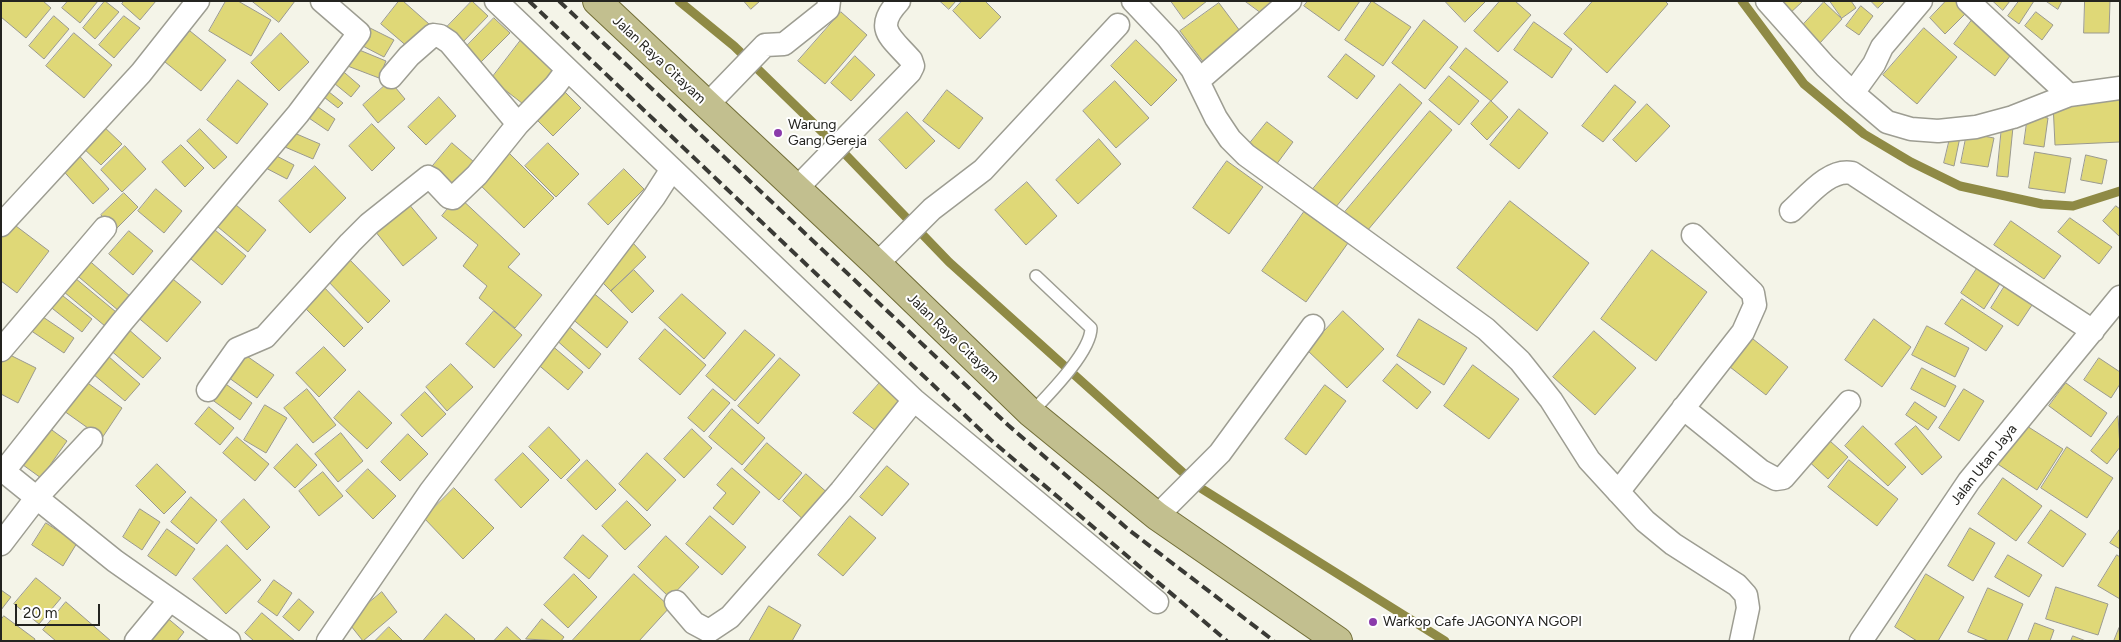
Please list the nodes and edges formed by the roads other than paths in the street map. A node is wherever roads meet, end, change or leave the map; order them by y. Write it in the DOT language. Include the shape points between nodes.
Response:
graph roads {
  1 [pos="198,1"];
  2 [pos="322,1"];
  3 [pos="496,1"];
  4 [pos="598,1"];
  5 [pos="830,1"];
  6 [pos="898,1"];
  7 [pos="1133,1"];
  8 [pos="1290,1"];
  9 [pos="1767,1"];
  10 [pos="1921,1"];
  11 [pos="1968,1"];
  12 [pos="1118,25"];
  13 [pos="567,70"];
  14 [pos="391,77"];
  15 [pos="1198,81"];
  16 [pos="2120,88"];
  17 [pos="1853,93"];
  18 [pos="2070,95"];
  19 [pos="707,105"];
  20 [pos="518,124"];
  21 [pos="672,169"];
  22 [pos="796,188"];
  23 [pos="1792,211"];
  24 [pos="1,225"];
  25 [pos="105,228"];
  26 [pos="1693,235"];
  27 [pos="885,257"];
  28 [pos="1036,276"];
  29 [pos="2120,297"];
  30 [pos="1313,326"];
  31 [pos="2093,331"];
  32 [pos="1,350"];
  33 [pos="208,390"];
  34 [pos="914,400"];
  35 [pos="1850,402"];
  36 [pos="1683,408"];
  37 [pos="1031,413"];
  38 [pos="91,439"];
  39 [pos="2,470"];
  40 [pos="1618,492"];
  41 [pos="37,497"];
  42 [pos="1166,506"];
  43 [pos="1,544"];
  44 [pos="169,601"];
  45 [pos="676,602"];
  46 [pos="1157,602"];
  47 [pos="136,641"];
  48 [pos="228,641"];
  49 [pos="328,641"];
  50 [pos="1338,641"];
  51 [pos="1742,641"];
  52 [pos="1861,641"];
  1 -- 24 [label="street" via="141,73"];
  2 -- 39 [label="street" via="359,33 298,114"];
  3 -- 13 [label="street"];
  4 -- 19 [label="main road, Jalan Raya Citayam"];
  5 -- 19 [label="street" via="828,10 784,44 764,45"];
  6 -- 22 [label="street" via="884,23 887,32 911,60 910,72"];
  7 -- 15 [label="street" via="1168,38"];
  8 -- 15 [label="street"];
  9 -- 17 [label="street"];
  10 -- 17 [label="street" via="1882,47"];
  11 -- 18 [label="street"];
  12 -- 27 [label="street" via="983,170 932,209"];
  13 -- 20 [label="street"];
  13 -- 21 [label="street"];
  14 -- 20 [label="street" via="433,35 440,36 449,42"];
  15 -- 40 [label="street" via="1216,118 1246,155 1486,330 1520,361 1551,400 1588,460"];
  16 -- 18 [label="street"];
  17 -- 18 [label="street" via="1887,122 1911,129 1938,131 1976,127 2013,117"];
  19 -- 22 [label="main road, Jalan Raya Citayam"];
  20 -- 33 [label="street" via="454,198 428,177 369,224 265,337 237,349"];
  21 -- 34 [label="street"];
  21 -- 49 [label="street" via="430,492"];
  22 -- 27 [label="main road, Jalan Raya Citayam"];
  23 -- 31 [label="street" via="1824,182 1844,171 1852,173"];
  25 -- 32 [label="street"];
  26 -- 36 [label="street" via="1753,293 1755,305 1743,332"];
  27 -- 37 [label="main road, Jalan Raya Citayam"];
  28 -- 37 [label="lane" via="1091,328 1091,336 1082,352"];
  29 -- 31 [label="street, Jalan Utan Jaya"];
  30 -- 42 [label="street" via="1220,453"];
  31 -- 52 [label="street, Jalan Utan Jaya" via="1968,481"];
  34 -- 45 [label="street" via="730,617 709,630 694,623"];
  34 -- 46 [label="street"];
  35 -- 36 [label="street" via="1784,478 1776,479"];
  36 -- 40 [label="street"];
  37 -- 42 [label="main road, Jalan Raya Citayam"];
  38 -- 41 [label="street"];
  39 -- 41 [label="street"];
  40 -- 51 [label="street" via="1672,544 1737,585 1746,595 1748,608"];
  41 -- 43 [label="street"];
  41 -- 44 [label="street"];
  42 -- 50 [label="main road, Jalan Raya Citayam"];
  44 -- 47 [label="street"];
  44 -- 48 [label="street"];
}
